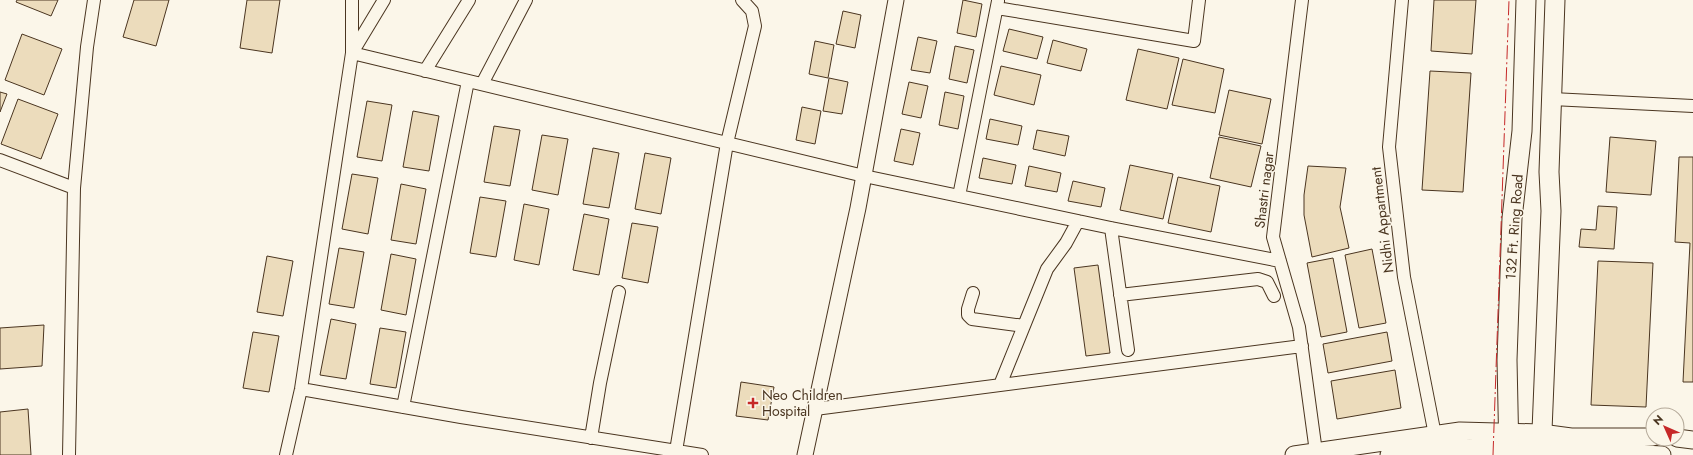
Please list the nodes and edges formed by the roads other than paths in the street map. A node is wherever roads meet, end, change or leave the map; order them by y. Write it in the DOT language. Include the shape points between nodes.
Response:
graph roads {
  1 [pos="94,0"];
  2 [pos="352,0"];
  3 [pos="384,0"];
  4 [pos="469,0"];
  5 [pos="526,0"];
  6 [pos="742,0"];
  7 [pos="896,0"];
  8 [pos="1199,0"];
  9 [pos="1302,0"];
  10 [pos="1402,0"];
  11 [pos="1526,0"];
  12 [pos="1555,0"];
  13 [pos="998,4"];
  14 [pos="352,53"];
  15 [pos="426,71"];
  16 [pos="468,81"];
  17 [pos="482,84"];
  18 [pos="1552,99"];
  19 [pos="1693,106"];
  20 [pos="727,143"];
  21 [pos="0,160"];
  22 [pos="864,176"];
  23 [pos="74,188"];
  24 [pos="959,196"];
  25 [pos="1078,221"];
  26 [pos="1111,228"];
  27 [pos="1280,261"];
  28 [pos="619,292"];
  29 [pos="973,293"];
  30 [pos="1120,295"];
  31 [pos="1274,296"];
  32 [pos="1024,326"];
  33 [pos="1302,346"];
  34 [pos="1128,350"];
  35 [pos="1000,385"];
  36 [pos="301,389"];
  37 [pos="403,407"];
  38 [pos="815,409"];
  39 [pos="1435,435"];
  40 [pos="1645,437"];
  41 [pos="591,438"];
  42 [pos="1509,446"];
  43 [pos="1541,446"];
  44 [pos="676,451"];
  45 [pos="1316,452"];
  46 [pos="68,455"];
  47 [pos="286,455"];
  48 [pos="702,455"];
  49 [pos="805,455"];
  50 [pos="1294,455"];
  51 [pos="1389,455"];
  52 [pos="1662,455"];
  1 -- 23 [label="street"];
  2 -- 14 [label="street"];
  3 -- 14 [label="street"];
  4 -- 15 [label="street"];
  5 -- 17 [label="street"];
  6 -- 20 [label="street" via="752,11 755,26"];
  7 -- 22 [label="street"];
  8 -- 13 [label="street" via="1194,41"];
  9 -- 27 [label="street, Shastri nagar" via="1273,237"];
  10 -- 39 [label="street, Nidhi Appartment" via="1389,147 1404,277"];
  11 -- 42 [label="main road, 132 Ft. Ring Road" via="1522,131 1512,218 1507,360"];
  12 -- 18 [label="main road"];
  13 -- 24 [label="street"];
  14 -- 15 [label="street"];
  14 -- 36 [label="street"];
  15 -- 16 [label="street"];
  16 -- 17 [label="street"];
  16 -- 37 [label="street"];
  17 -- 20 [label="street"];
  18 -- 19 [label="street"];
  18 -- 43 [label="main road" via="1549,172 1551,211"];
  20 -- 22 [label="street"];
  20 -- 44 [label="street"];
  21 -- 23 [label="street"];
  22 -- 24 [label="street"];
  22 -- 38 [label="street"];
  23 -- 46 [label="street"];
  24 -- 25 [label="street"];
  25 -- 26 [label="street"];
  25 -- 32 [label="street" via="1047,269"];
  26 -- 27 [label="street"];
  26 -- 30 [label="street"];
  27 -- 33 [label="street, Shastri nagar"];
  28 -- 41 [label="street"];
  29 -- 32 [label="street" via="968,309 968,315 972,319"];
  30 -- 31 [label="street" via="1258,279 1267,282"];
  30 -- 34 [label="street"];
  32 -- 35 [label="street"];
  33 -- 35 [label="street"];
  33 -- 45 [label="street, Shastri nagar"];
  35 -- 38 [label="street"];
  36 -- 37 [label="street"];
  36 -- 47 [label="street"];
  37 -- 41 [label="street"];
  38 -- 49 [label="street"];
  39 -- 42 [label="main road" via="1460,432"];
  39 -- 45 [label="main road"];
  40 -- 43 [label="main road" via="1571,437"];
  41 -- 44 [label="street"];
  42 -- 43 [label="main road"];
  42 -- 51 [label="main road" via="1450,448"];
  43 -- 52 [label="main road"];
  44 -- 48 [label="street"];
  45 -- 50 [label="main road"];
}
